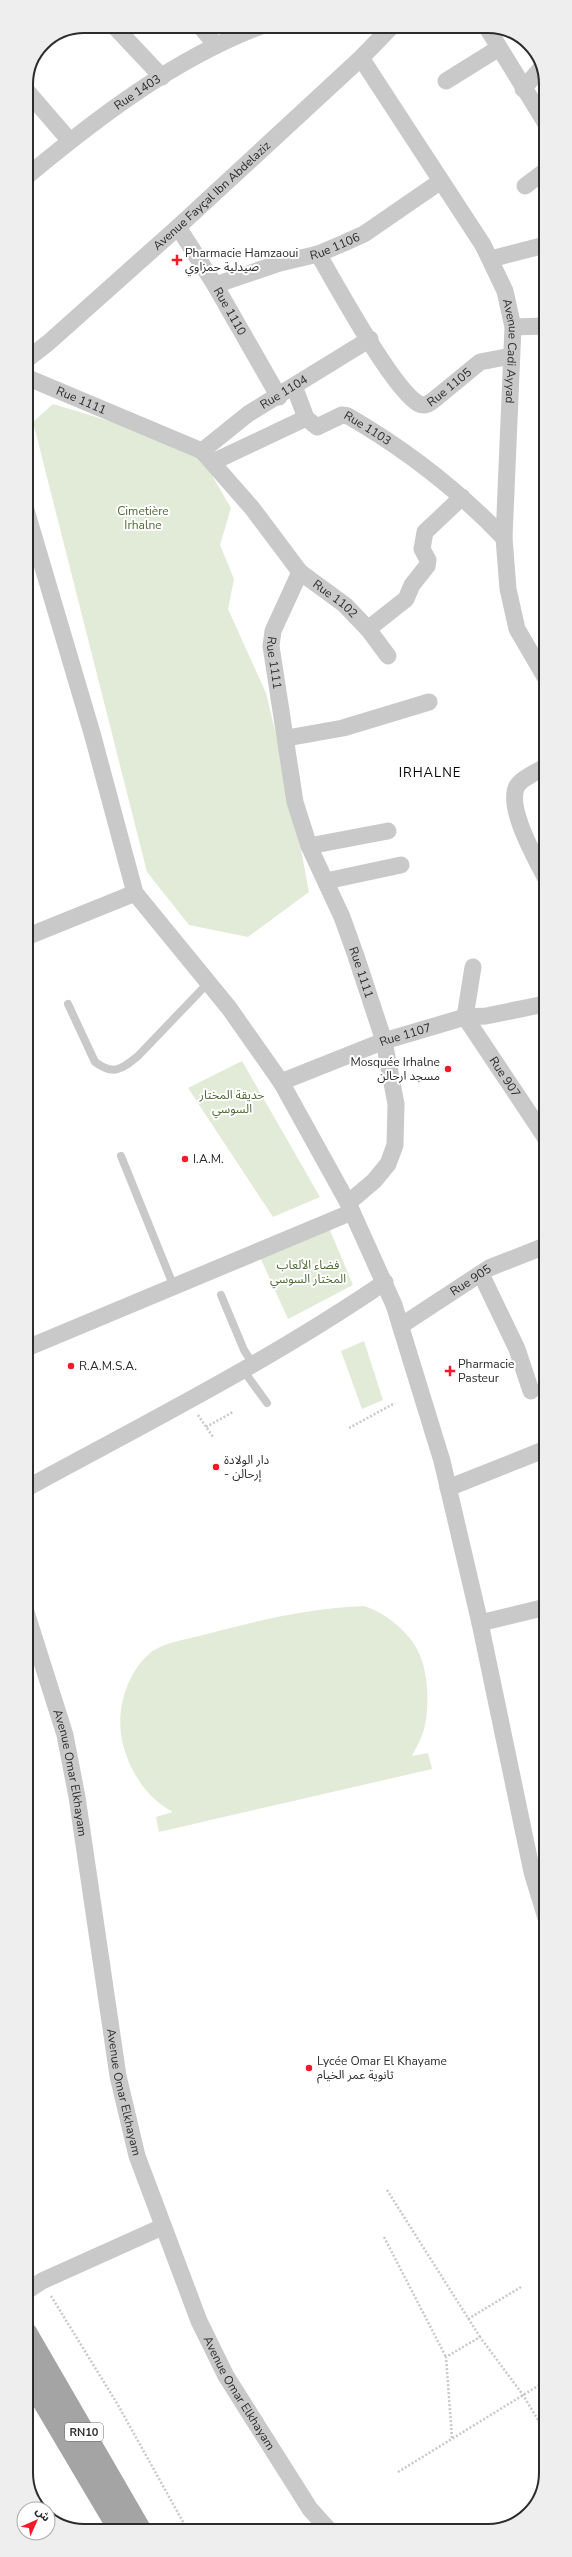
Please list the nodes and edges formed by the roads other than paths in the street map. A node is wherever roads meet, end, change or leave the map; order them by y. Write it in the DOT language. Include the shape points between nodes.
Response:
graph roads {
  1 [pos="121,33"];
  2 [pos="206,33"];
  3 [pos="244,33"];
  4 [pos="385,33"];
  5 [pos="490,33"];
  6 [pos="216,45"];
  7 [pos="499,48"];
  8 [pos="361,58"];
  9 [pos="538,73"];
  10 [pos="162,77"];
  11 [pos="446,81"];
  12 [pos="523,89"];
  13 [pos="33,98"];
  14 [pos="539,113"];
  15 [pos="70,140"];
  16 [pos="33,171"];
  17 [pos="539,176"];
  18 [pos="441,181"];
  19 [pos="525,186"];
  20 [pos="178,227"];
  21 [pos="539,247"];
  22 [pos="318,254"];
  23 [pos="491,259"];
  24 [pos="215,285"];
  25 [pos="539,326"];
  26 [pos="513,327"];
  27 [pos="370,339"];
  28 [pos="33,354"];
  29 [pos="511,356"];
  30 [pos="33,380"];
  31 [pos="294,386"];
  32 [pos="278,397"];
  33 [pos="306,418"];
  34 [pos="208,457"];
  35 [pos="462,497"];
  36 [pos="33,534"];
  37 [pos="504,538"];
  38 [pos="300,572"];
  39 [pos="368,629"];
  40 [pos="388,656"];
  41 [pos="539,666"];
  42 [pos="429,702"];
  43 [pos="287,738"];
  44 [pos="539,771"];
  45 [pos="388,831"];
  46 [pos="309,846"];
  47 [pos="539,864"];
  48 [pos="401,866"];
  49 [pos="326,881"];
  50 [pos="135,893"];
  51 [pos="33,934"];
  52 [pos="473,967"];
  53 [pos="208,983"];
  54 [pos="68,1004"];
  55 [pos="539,1005"];
  56 [pos="464,1017"];
  57 [pos="384,1041"];
  58 [pos="281,1082"];
  59 [pos="539,1128"];
  60 [pos="121,1156"];
  61 [pos="350,1208"];
  62 [pos="539,1249"];
  63 [pos="481,1274"];
  64 [pos="385,1282"];
  65 [pos="174,1287"];
  66 [pos="221,1295"];
  67 [pos="402,1324"];
  68 [pos="33,1346"];
  69 [pos="248,1367"];
  70 [pos="531,1391"];
  71 [pos="267,1403"];
  72 [pos="539,1452"];
  73 [pos="33,1485"];
  74 [pos="448,1488"];
  75 [pos="539,1609"];
  76 [pos="480,1623"];
  77 [pos="33,1634"];
  78 [pos="539,1869"];
  79 [pos="162,2226"];
  80 [pos="33,2287"];
  81 [pos="33,2344"];
  82 [pos="33,2386"];
  83 [pos="116,2524"];
  84 [pos="137,2524"];
  85 [pos="324,2524"];
  1 -- 10 [label="street"];
  2 -- 6 [label="street"];
  3 -- 6 [label="street, Rue 1403"];
  4 -- 8 [label="street, Avenue Fayçal Ibn Abdelaziz"];
  5 -- 7 [label="street"];
  6 -- 10 [label="street, Rue 1403"];
  7 -- 11 [label="street"];
  7 -- 12 [label="street"];
  8 -- 18 [label="street, Avenue Cadi Ayyad"];
  8 -- 20 [label="street, Avenue Fayçal Ibn Abdelaziz"];
  9 -- 12 [label="street"];
  10 -- 15 [label="street, Rue 1403"];
  12 -- 14 [label="street"];
  13 -- 15 [label="street"];
  15 -- 16 [label="street, Rue 1403"];
  17 -- 19 [label="street"];
  18 -- 22 [label="street, Rue 1106" via="364,234"];
  18 -- 23 [label="street, Avenue Cadi Ayyad"];
  20 -- 24 [label="street, Rue 1110"];
  20 -- 28 [label="street, Avenue Fayçal Ibn Abdelaziz"];
  21 -- 23 [label="street"];
  22 -- 24 [label="street, Rue 1106" via="280,263"];
  22 -- 27 [label="street"];
  23 -- 26 [label="street, Avenue Cadi Ayyad" via="505,291"];
  24 -- 32 [label="street, Rue 1110"];
  25 -- 26 [label="street"];
  26 -- 29 [label="street, Avenue Cadi Ayyad"];
  27 -- 29 [label="street, Rue 1105" via="411,399 424,406 435,400 480,362"];
  27 -- 31 [label="street, Rue 1104"];
  29 -- 37 [label="street, Avenue Cadi Ayyad"];
  30 -- 34 [label="street, Rue 1111"];
  31 -- 32 [label="street, Rue 1104"];
  31 -- 33 [label="street"];
  32 -- 34 [label="street, Rue 1104" via="248,414"];
  33 -- 34 [label="street"];
  33 -- 35 [label="street, Rue 1103" via="317,427 342,415 348,416 398,448"];
  34 -- 38 [label="street, Rue 1111" via="252,508"];
  35 -- 37 [label="street, Rue 1103"];
  35 -- 39 [label="street, Rue 1102" via="425,532 422,549 428,560 427,566 412,585 406,599"];
  36 -- 50 [label="street" via="92,733"];
  37 -- 41 [label="street, Avenue Cadi Ayyad" via="508,589 513,613 518,629"];
  38 -- 39 [label="street, Rue 1102" via="345,605"];
  38 -- 43 [label="street, Rue 1111" via="273,630 271,646"];
  39 -- 40 [label="street, Rue 1102"];
  42 -- 43 [label="street" via="343,728"];
  43 -- 46 [label="street, Rue 1111" via="295,802"];
  44 -- 47 [label="street" via="517,785 514,794 514,805"];
  45 -- 46 [label="street"];
  46 -- 49 [label="street, Rue 1111"];
  48 -- 49 [label="street"];
  49 -- 57 [label="street, Rue 1111" via="342,917"];
  50 -- 51 [label="street"];
  50 -- 53 [label="street"];
  52 -- 56 [label="street"];
  53 -- 54 [label="lane" via="138,1056 126,1066 113,1071 104,1069 95,1062"];
  53 -- 58 [label="street"];
  55 -- 56 [label="street, Rue 1107" via="486,1016"];
  56 -- 57 [label="street, Rue 1107"];
  56 -- 59 [label="street, Rue 907"];
  57 -- 58 [label="street, Rue 1107"];
  57 -- 61 [label="street, Rue 1111" via="396,1104 395,1145 381,1174"];
  58 -- 61 [label="street"];
  60 -- 65 [label="lane"];
  61 -- 64 [label="street"];
  61 -- 65 [label="street, Rue 1111"];
  62 -- 63 [label="street, Rue 905" via="489,1268"];
  63 -- 67 [label="street, Rue 905"];
  63 -- 70 [label="street" via="517,1349"];
  64 -- 67 [label="street"];
  64 -- 69 [label="street" via="334,1316"];
  65 -- 68 [label="street, Rue 1111"];
  66 -- 69 [label="lane" via="244,1350"];
  67 -- 74 [label="street"];
  69 -- 71 [label="lane"];
  69 -- 73 [label="street"];
  72 -- 74 [label="street"];
  74 -- 76 [label="street"];
  75 -- 76 [label="street"];
  76 -- 78 [label="street"];
  77 -- 79 [label="street, Avenue Omar Elkhayam" via="65,1735 77,1797 118,2076 137,2156"];
  79 -- 80 [label="street"];
  79 -- 85 [label="street, Avenue Omar Elkhayam" via="199,2321 226,2376 310,2508"];
  81 -- 84 [label="main road, RN10"];
  82 -- 83 [label="main road, RN10"];
}
